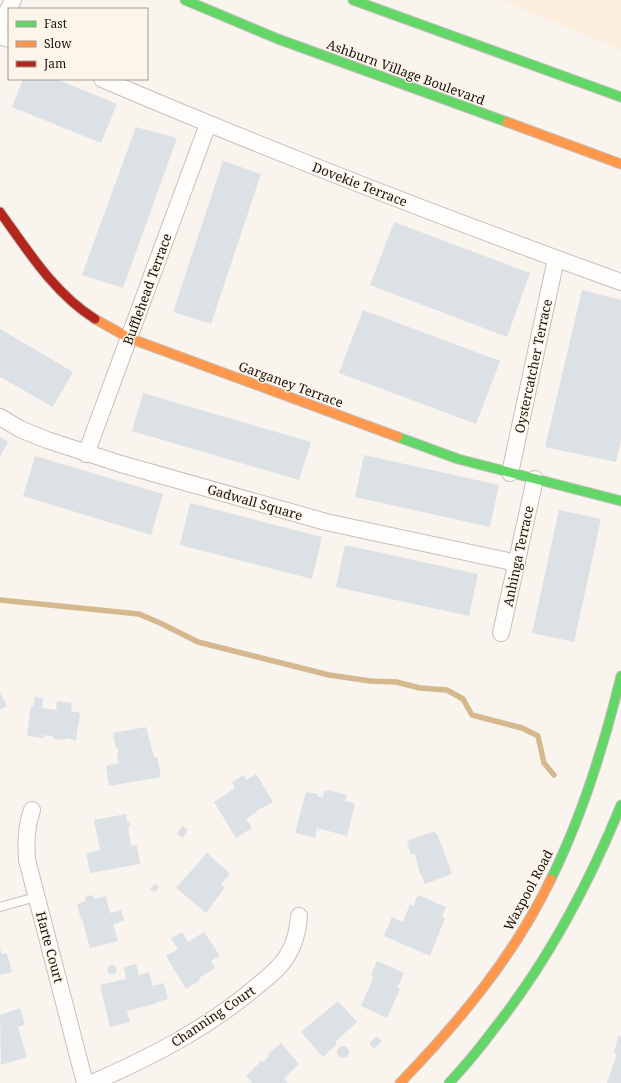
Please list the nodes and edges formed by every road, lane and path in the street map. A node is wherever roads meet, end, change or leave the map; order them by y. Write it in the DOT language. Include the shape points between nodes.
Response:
graph roads {
  1 [pos="185,0"];
  2 [pos="354,0"];
  3 [pos="8,10"];
  4 [pos="0,26"];
  5 [pos="104,80"];
  6 [pos="621,97"];
  7 [pos="208,124"];
  8 [pos="621,164"];
  9 [pos="0,212"];
  10 [pos="556,259"];
  11 [pos="621,282"];
  12 [pos="129,338"];
  13 [pos="0,417"];
  14 [pos="86,454"];
  15 [pos="510,472"];
  16 [pos="535,479"];
  17 [pos="621,500"];
  18 [pos="516,563"];
  19 [pos="501,633"];
  20 [pos="620,681"];
  21 [pos="621,701"];
  22 [pos="621,805"];
  23 [pos="32,810"];
  24 [pos="36,897"];
  25 [pos="0,907"];
  26 [pos="299,916"];
  27 [pos="449,1081"];
  28 [pos="85,1083"];
  29 [pos="92,1083"];
  30 [pos="400,1083"];
  1 -- 8 [label="main road, Ashburn Village Boulevard" via="278,39"];
  2 -- 6 [label="main road"];
  3 -- 4 [label="street"];
  5 -- 7 [label="street, Dovekie Terrace"];
  7 -- 10 [label="street, Dovekie Terrace"];
  7 -- 12 [label="street, Bufflehead Terrace"];
  9 -- 12 [label="main road, Garganey Terrace" via="48,277 72,302 100,323"];
  10 -- 11 [label="street, Dovekie Terrace"];
  10 -- 15 [label="street, Oystercatcher Terrace"];
  12 -- 14 [label="street, Bufflehead Terrace"];
  12 -- 15 [label="main road, Garganey Terrace" via="458,459"];
  13 -- 14 [label="street, Gadwall Square" via="20,429"];
  14 -- 18 [label="street, Gadwall Square" via="326,522"];
  15 -- 16 [label="main road, Garganey Terrace"];
  16 -- 17 [label="main road, Garganey Terrace"];
  16 -- 18 [label="street, Anhinga Terrace"];
  18 -- 19 [label="street, Anhinga Terrace"];
  20 -- 21 [label="main road"];
  20 -- 30 [label="main road, Waxpool Road" via="607,736 578,820 544,894 494,974 426,1062"];
  22 -- 27 [label="main road" via="602,852 545,959 510,1010"];
  23 -- 24 [label="street, Harte Court" via="26,840 27,860"];
  24 -- 25 [label="lane"];
  24 -- 28 [label="street, Harte Court"];
  26 -- 29 [label="street, Channing Court" via="295,941 286,958 268,978 238,1002 184,1038 138,1063"];
}
